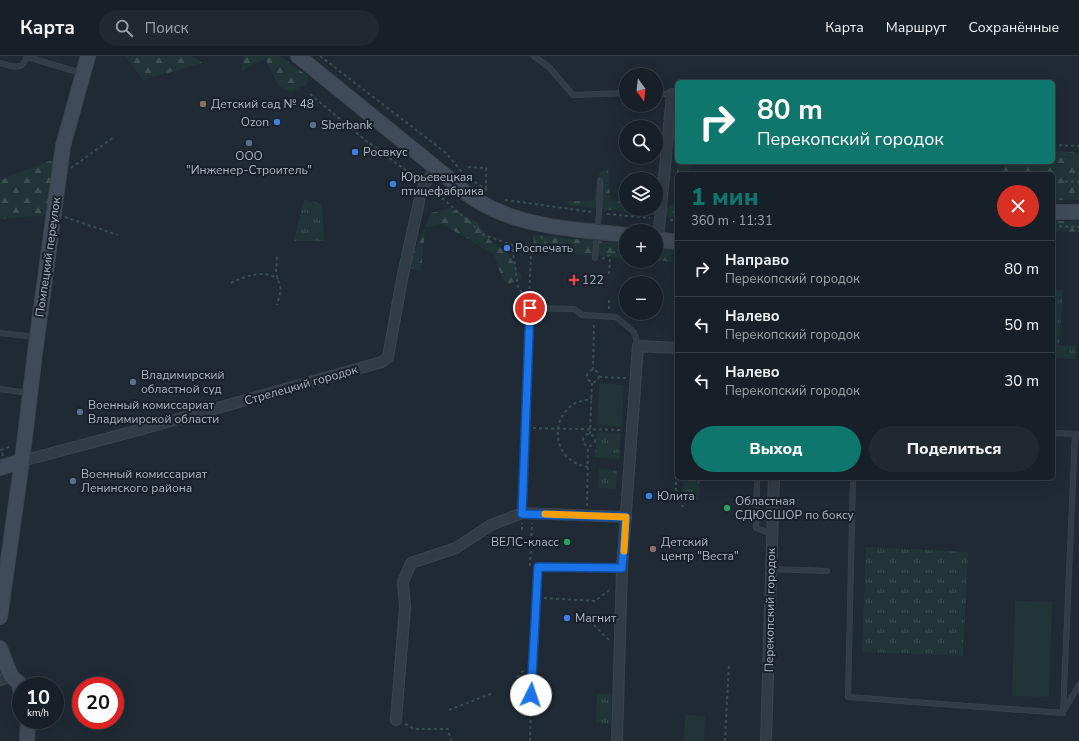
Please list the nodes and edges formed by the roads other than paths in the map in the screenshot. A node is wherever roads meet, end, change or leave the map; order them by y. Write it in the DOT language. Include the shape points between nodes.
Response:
graph roads {
  1 [pos="27,56"];
  2 [pos="88,56"];
  3 [pos="298,56"];
  4 [pos="534,56"];
  5 [pos="0,63"];
  6 [pos="83,73"];
  7 [pos="619,93"];
  8 [pos="663,94"];
  9 [pos="674,94"];
  10 [pos="436,168"];
  11 [pos="600,181"];
  12 [pos="1055,212"];
  13 [pos="1079,212"];
  14 [pos="659,224"];
  15 [pos="598,232"];
  16 [pos="619,234"];
  17 [pos="663,240"];
  18 [pos="675,242"];
  19 [pos="595,258"];
  20 [pos="0,333"];
  21 [pos="37,337"];
  22 [pos="638,346"];
  23 [pos="675,348"];
  24 [pos="0,390"];
  25 [pos="31,393"];
  26 [pos="1055,433"];
  27 [pos="1077,434"];
  28 [pos="22,461"];
  29 [pos="0,468"];
  30 [pos="774,480"];
  31 [pos="853,480"];
  32 [pos="757,482"];
  33 [pos="527,514"];
  34 [pos="626,517"];
  35 [pos="772,534"];
  36 [pos="622,568"];
  37 [pos="771,569"];
  38 [pos="827,571"];
  39 [pos="0,617"];
  40 [pos="0,648"];
  41 [pos="6,678"];
  42 [pos="1079,685"];
  43 [pos="531,695"];
  44 [pos="1063,713"];
  45 [pos="396,720"];
  46 [pos="28,729"];
  47 [pos="27,741"];
  48 [pos="617,741"];
  49 [pos="766,741"];
  1 -- 5 [label="lane" via="21,66"];
  1 -- 6 [label="lane"];
  2 -- 6 [label="street, Помпецкий переулок"];
  3 -- 10 [label="street"];
  4 -- 7 [label="lane" via="549,67 573,95"];
  6 -- 21 [label="street, Помпецкий переулок" via="63,146"];
  8 -- 9 [label="lane"];
  9 -- 14 [label="street"];
  10 -- 15 [label="street" via="462,191 492,210 533,223"];
  10 -- 28 [label="street, Стрелецкий городок" via="418,182 421,193 388,357 382,362"];
  11 -- 15 [label="lane"];
  12 -- 13 [label="street"];
  15 -- 16 [label="street"];
  15 -- 19 [label="lane"];
  17 -- 18 [label="street"];
  20 -- 21 [label="lane"];
  21 -- 25 [label="street, Помпецкий переулок"];
  22 -- 23 [label="street"];
  22 -- 33 [label="lane" via="634,332 616,318 582,315 574,309 530,308 526,428"];
  22 -- 34 [label="street"];
  24 -- 25 [label="lane"];
  25 -- 28 [label="street, Помпецкий переулок"];
  26 -- 27 [label="lane"];
  27 -- 44 [label="lane"];
  28 -- 29 [label="street"];
  28 -- 39 [label="street, Помпецкий переулок"];
  30 -- 35 [label="street, Перекопский городок"];
  31 -- 44 [label="lane" via="848,697"];
  32 -- 35 [label="lane" via="756,528"];
  33 -- 34 [label="street"];
  33 -- 45 [label="street" via="491,525 456,548 411,563 403,582 405,607"];
  34 -- 36 [label="street"];
  35 -- 37 [label="street, Перекопский городок"];
  36 -- 43 [label="lane" via="538,567"];
  36 -- 48 [label="street"];
  37 -- 38 [label="lane"];
  37 -- 49 [label="street, Перекопский городок"];
  40 -- 41 [label="street"];
  42 -- 44 [label="lane"];
  46 -- 47 [label="street"];
}
